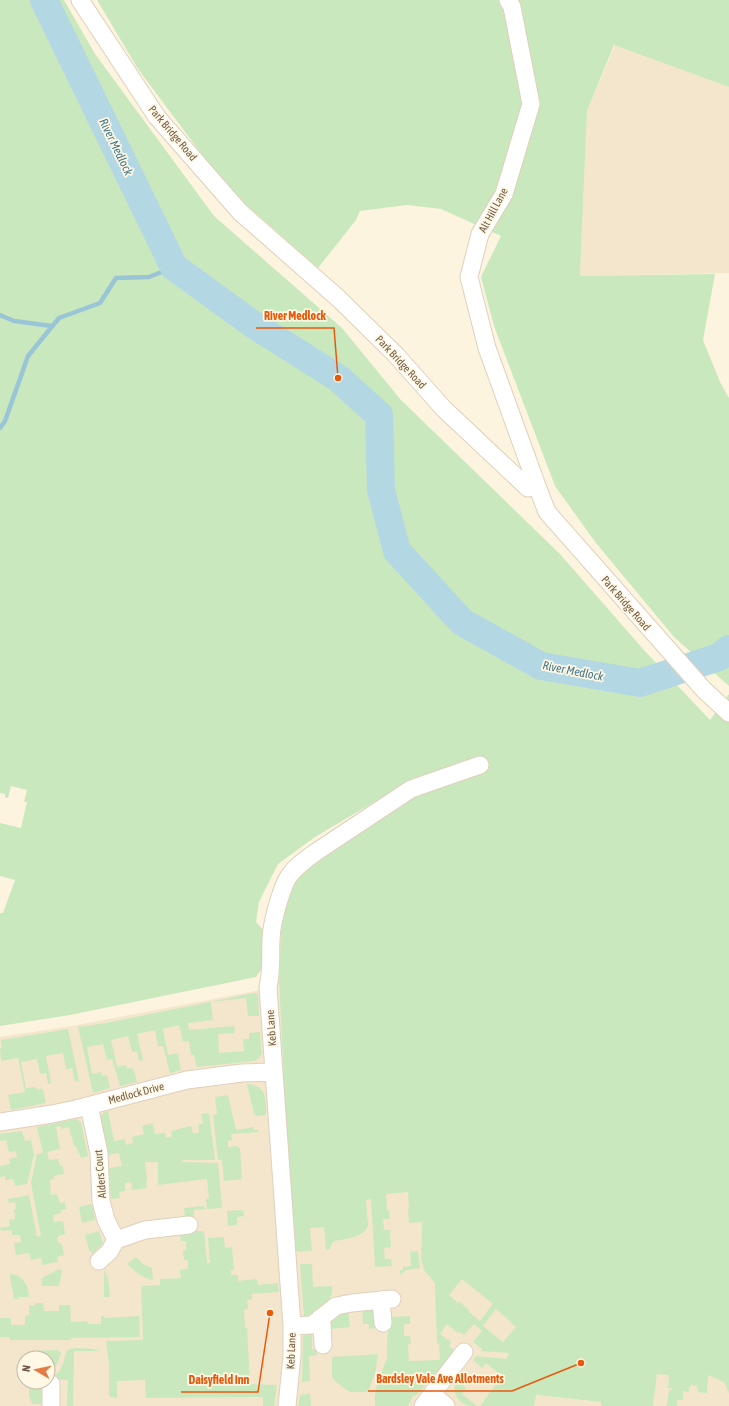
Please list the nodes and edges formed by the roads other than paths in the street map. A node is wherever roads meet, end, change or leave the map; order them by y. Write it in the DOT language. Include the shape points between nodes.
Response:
graph roads {
  1 [pos="80,0"];
  2 [pos="508,0"];
  3 [pos="537,486"];
  4 [pos="729,713"];
  5 [pos="480,765"];
  6 [pos="274,1072"];
  7 [pos="89,1106"];
  8 [pos="0,1122"];
  9 [pos="189,1225"];
  10 [pos="116,1240"];
  11 [pos="99,1261"];
  12 [pos="320,1318"];
  13 [pos="383,1323"];
  14 [pos="292,1326"];
  15 [pos="323,1345"];
  16 [pos="464,1352"];
  17 [pos="51,1390"];
  18 [pos="427,1400"];
  19 [pos="51,1406"];
  20 [pos="287,1406"];
  21 [pos="446,1406"];
  1 -- 3 [label="street, Park Bridge Road" via="157,117 240,212 338,298 395,354 444,409 528,488"];
  2 -- 3 [label="street, Alt Hill Lane" via="512,7 531,104 504,194 480,234 469,277 487,348"];
  3 -- 4 [label="street, Park Bridge Road" via="547,512 704,690"];
  5 -- 6 [label="street, Keb Lane" via="411,788 302,862 288,877 272,929 268,986"];
  6 -- 7 [label="street, Medlock Drive" via="188,1080"];
  6 -- 14 [label="street, Keb Lane"];
  7 -- 8 [label="street, Medlock Drive"];
  7 -- 10 [label="street, Alders Court" via="98,1153 101,1201 106,1220"];
  9 -- 10 [label="street" via="154,1221 145,1230"];
  10 -- 11 [label="street" via="109,1252"];
  12 -- 13 [label="street" via="336,1306 387,1300"];
  12 -- 14 [label="street" via="312,1325"];
  12 -- 15 [label="street"];
  14 -- 20 [label="street, Keb Lane"];
  16 -- 18 [label="street"];
  17 -- 19 [label="street"];
  18 -- 21 [label="street"];
}
